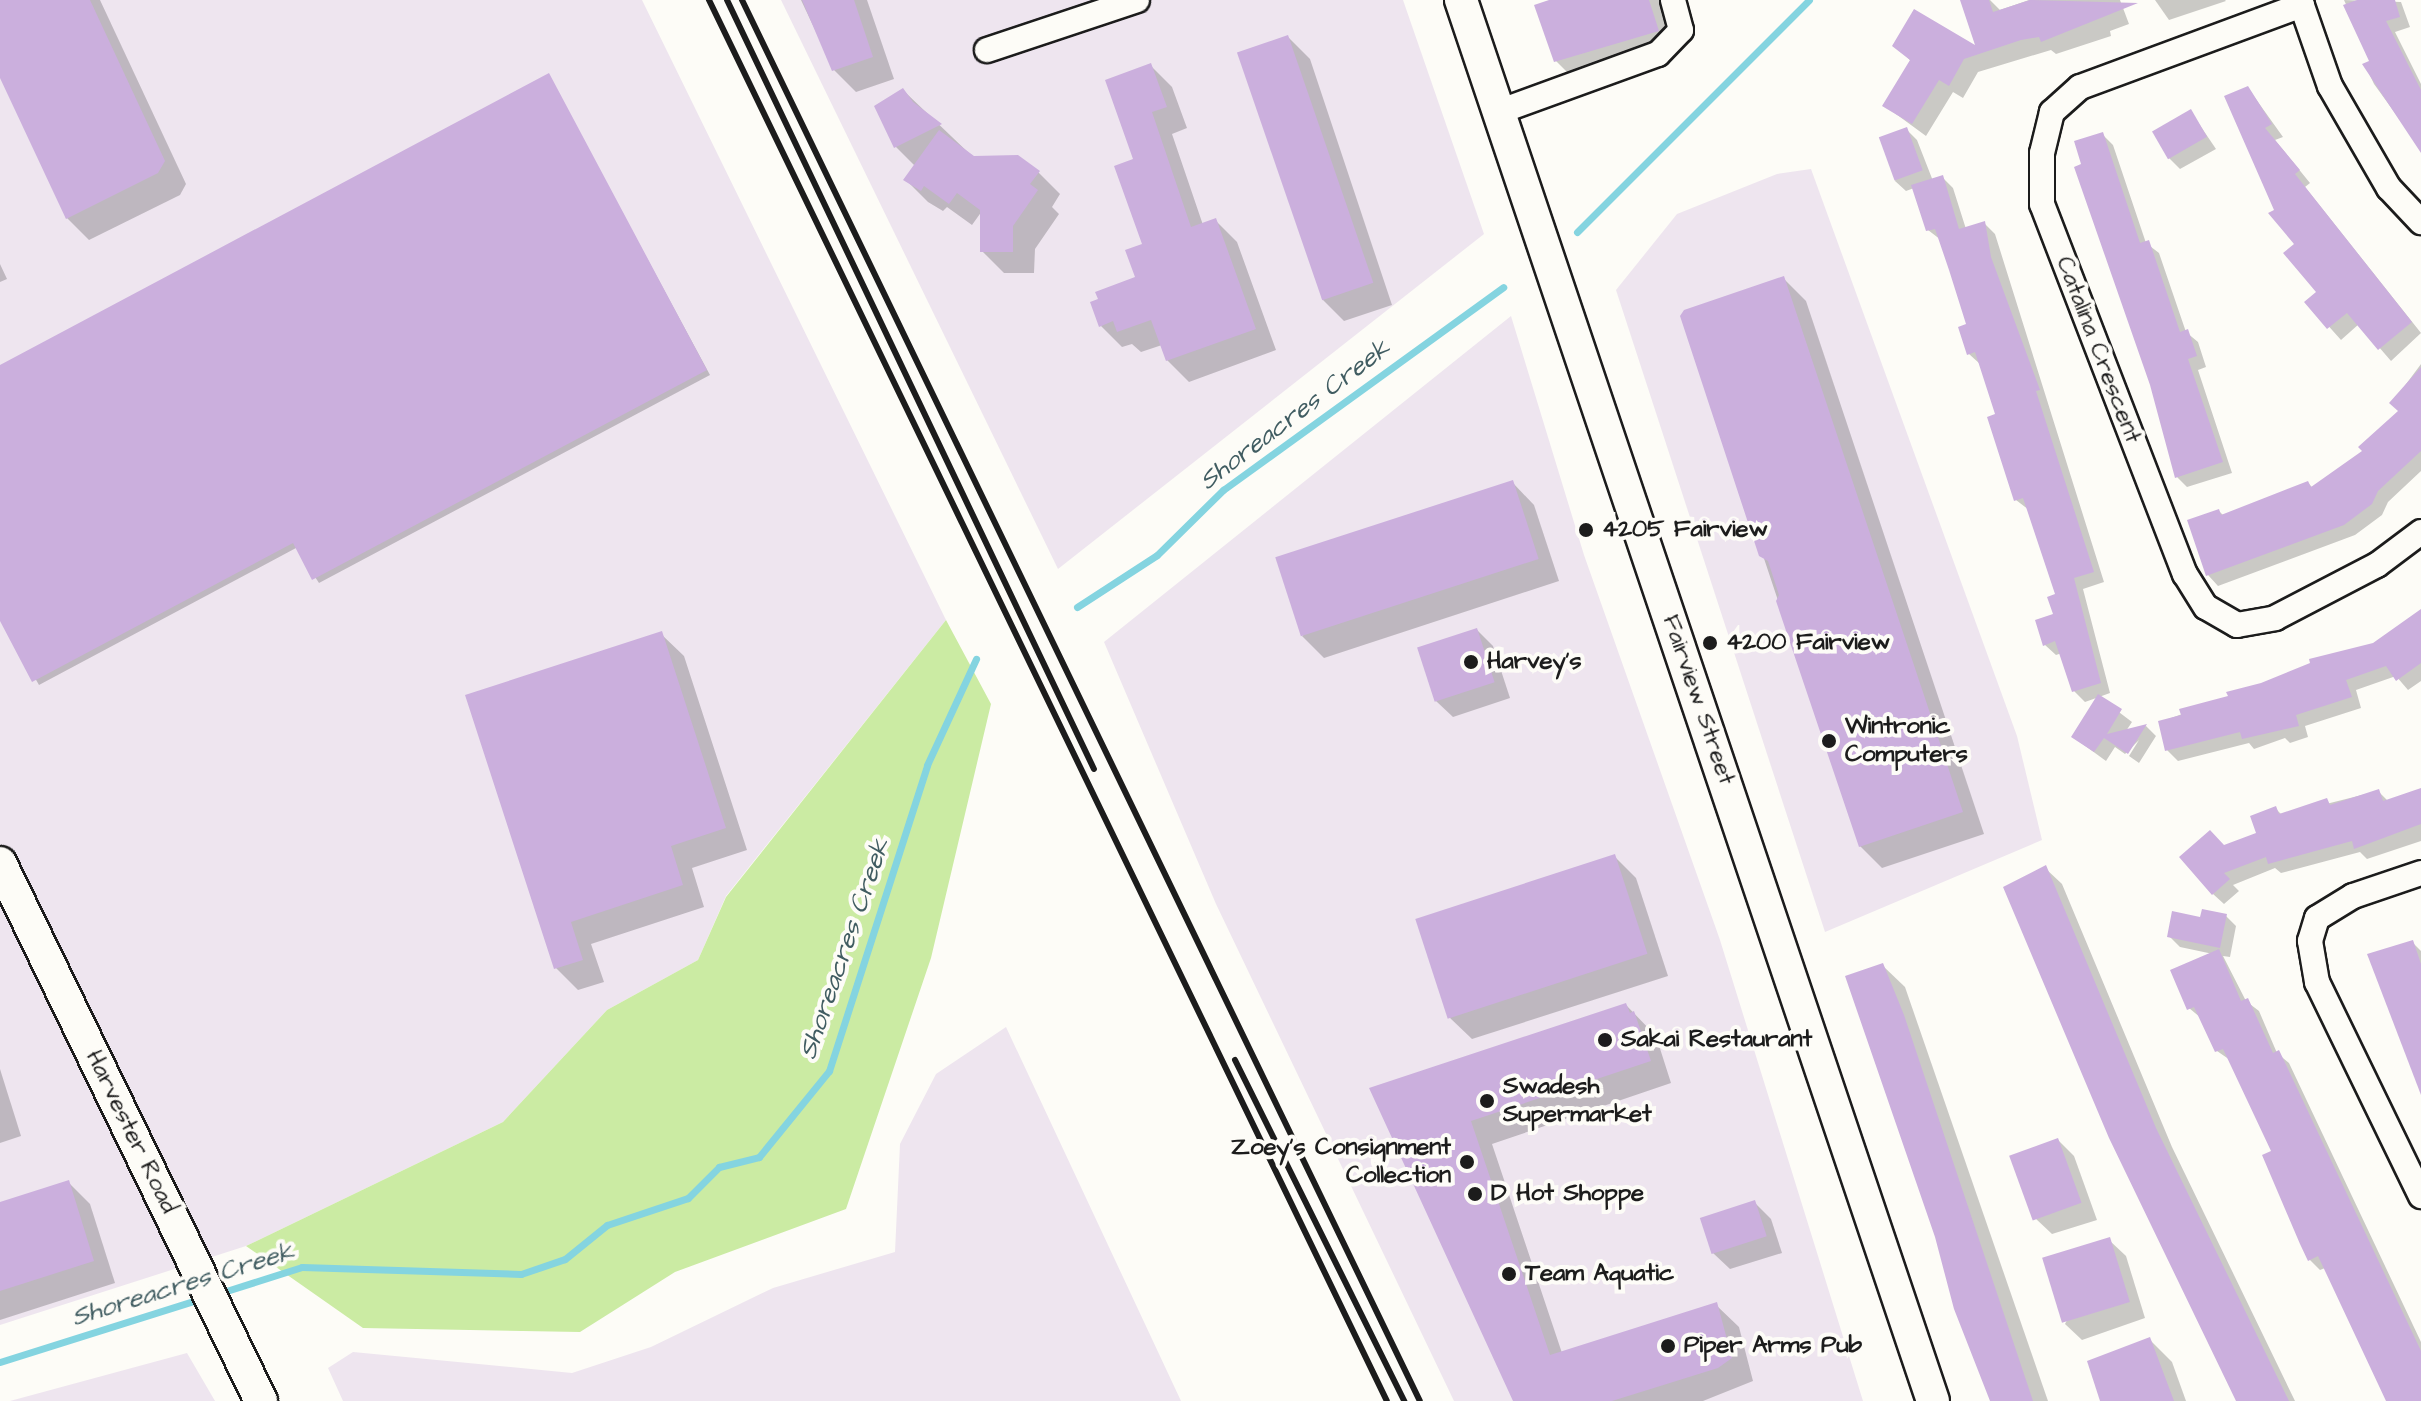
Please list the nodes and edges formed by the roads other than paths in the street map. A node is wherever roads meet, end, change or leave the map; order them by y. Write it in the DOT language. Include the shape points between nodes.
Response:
graph roads {
  1 [pos="1137,0"];
  2 [pos="1461,0"];
  3 [pos="1673,0"];
  4 [pos="2301,2"];
  5 [pos="987,50"];
  6 [pos="1501,111"];
  7 [pos="2421,222"];
  8 [pos="2421,532"];
  9 [pos="0,863"];
  10 [pos="2421,873"];
  11 [pos="2421,1196"];
  12 [pos="261,1401"];
  13 [pos="1933,1401"];
  1 -- 5 [label="street"];
  2 -- 6 [label="main road, Fairview Street"];
  3 -- 6 [label="street" via="1681,30 1658,54"];
  4 -- 7 [label="street" via="2330,86 2389,188"];
  4 -- 8 [label="street, Catalina Crescent" via="2080,87 2052,112 2042,153 2042,204 2185,574 2206,607 2237,625 2275,618 2377,565"];
  6 -- 13 [label="main road, Fairview Street"];
  9 -- 12 [label="main road, Harvester Road"];
  10 -- 11 [label="street" via="2353,896 2317,918 2310,941 2317,982"];
}
